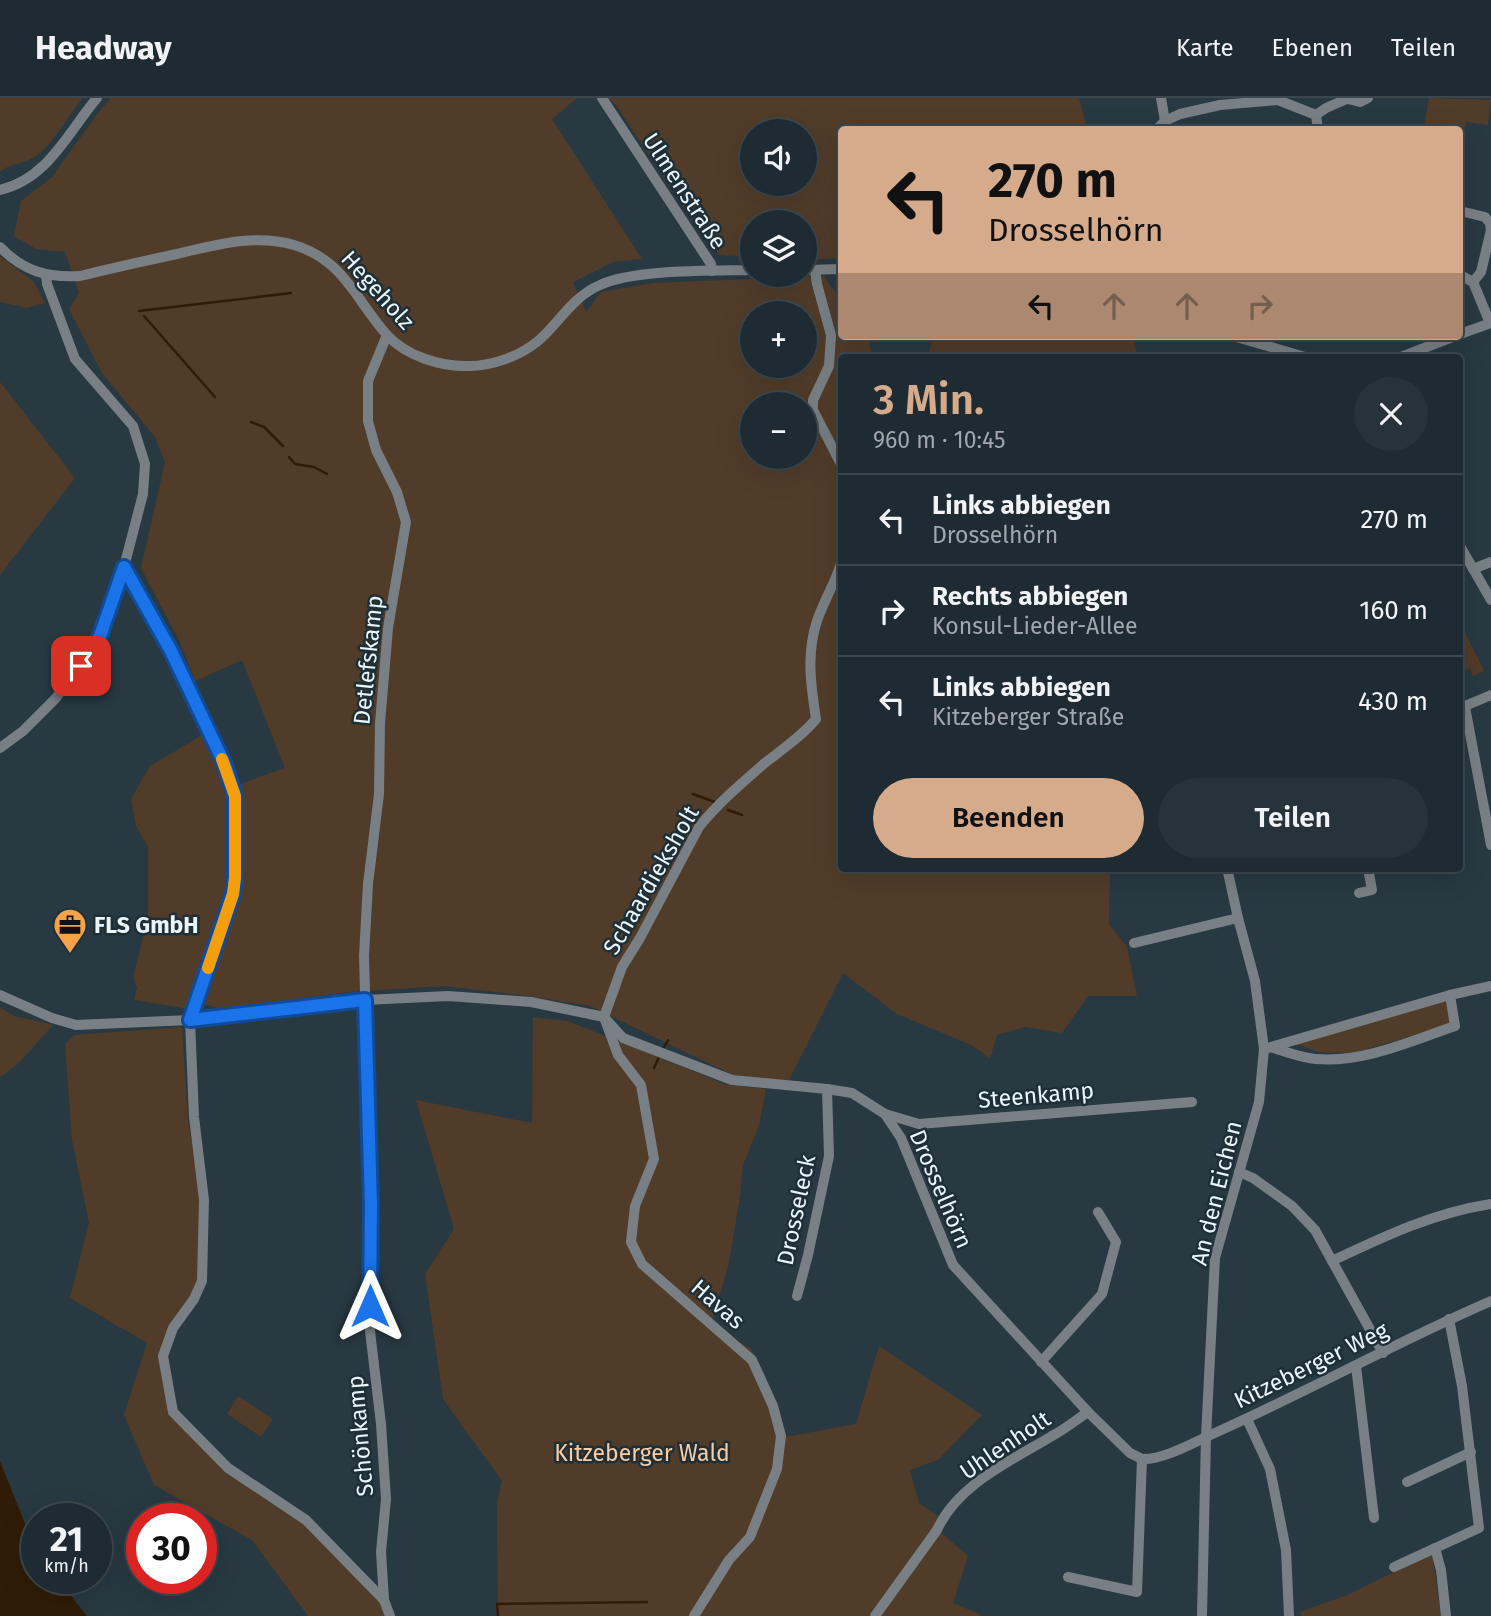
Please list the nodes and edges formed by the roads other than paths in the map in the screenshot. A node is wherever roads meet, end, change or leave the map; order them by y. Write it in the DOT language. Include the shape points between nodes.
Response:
graph roads {
  1 [pos="97,98"];
  2 [pos="602,98"];
  3 [pos="1161,98"];
  4 [pos="1349,98"];
  5 [pos="1368,98"];
  6 [pos="1220,102"];
  7 [pos="1316,115"];
  8 [pos="1166,121"];
  9 [pos="1160,126"];
  10 [pos="1317,126"];
  11 [pos="0,190"];
  12 [pos="1463,212"];
  13 [pos="0,247"];
  14 [pos="838,269"];
  15 [pos="740,270"];
  16 [pos="817,270"];
  17 [pos="712,271"];
  18 [pos="46,275"];
  19 [pos="1463,277"];
  20 [pos="1473,282"];
  21 [pos="817,284"];
  22 [pos="1491,323"];
  23 [pos="1463,333"];
  24 [pos="387,335"];
  25 [pos="1247,340"];
  26 [pos="1444,340"];
  27 [pos="1295,354"];
  28 [pos="1409,354"];
  29 [pos="838,458"];
  30 [pos="1463,552"];
  31 [pos="1491,562"];
  32 [pos="124,567"];
  33 [pos="1473,569"];
  34 [pos="838,577"];
  35 [pos="1491,600"];
  36 [pos="1491,695"];
  37 [pos="1463,708"];
  38 [pos="1463,713"];
  39 [pos="0,748"];
  40 [pos="1491,845"];
  41 [pos="1228,872"];
  42 [pos="1369,872"];
  43 [pos="1359,893"];
  44 [pos="1238,918"];
  45 [pos="1135,943"];
  46 [pos="1491,986"];
  47 [pos="0,995"];
  48 [pos="1450,995"];
  49 [pos="365,1000"];
  50 [pos="604,1017"];
  51 [pos="190,1020"];
  52 [pos="1268,1048"];
  53 [pos="827,1088"];
  54 [pos="1192,1102"];
  55 [pos="885,1114"];
  56 [pos="919,1124"];
  57 [pos="901,1138"];
  58 [pos="1239,1172"];
  59 [pos="1491,1203"];
  60 [pos="1098,1212"];
  61 [pos="1332,1261"];
  62 [pos="797,1296"];
  63 [pos="1491,1301"];
  64 [pos="1449,1319"];
  65 [pos="1383,1353"];
  66 [pos="1041,1362"];
  67 [pos="1356,1366"];
  68 [pos="1088,1412"];
  69 [pos="1247,1419"];
  70 [pos="1206,1437"];
  71 [pos="1471,1452"];
  72 [pos="1144,1459"];
  73 [pos="1407,1482"];
  74 [pos="1374,1518"];
  75 [pos="1434,1548"];
  76 [pos="1394,1567"];
  77 [pos="1068,1577"];
  78 [pos="384,1600"];
  79 [pos="390,1616"];
  80 [pos="694,1616"];
  81 [pos="875,1616"];
  82 [pos="1202,1616"];
  83 [pos="1289,1616"];
  84 [pos="1446,1616"];
  1 -- 11 [label="street" via="54,156 22,182"];
  2 -- 17 [label="street, Ulmenstraße"];
  3 -- 8 [label="street"];
  4 -- 5 [label="street" via="1360,102"];
  4 -- 7 [label="street"];
  6 -- 7 [label="street" via="1278,100"];
  6 -- 8 [label="street"];
  7 -- 10 [label="street"];
  8 -- 9 [label="street"];
  12 -- 20 [label="street" via="1485,216 1491,230 1481,272"];
  13 -- 18 [label="street, Hegeholz" via="18,263"];
  14 -- 16 [label="street"];
  15 -- 17 [label="street, Hegeholz"];
  17 -- 24 [label="street, Hegeholz" via="637,276 602,284 576,299 529,348 493,363 471,366 431,361"];
  18 -- 24 [label="street, Hegeholz" via="80,276 233,242 276,241 308,250 339,271"];
  18 -- 32 [label="street" via="75,359 133,426 143,451 143,494"];
  19 -- 20 [label="street"];
  20 -- 22 [label="street"];
  21 -- 29 [label="street" via="831,335 829,366 813,410"];
  22 -- 23 [label="street"];
  24 -- 49 [label="street, Detlefskamp" via="368,381 368,421 406,522 382,695"];
  25 -- 27 [label="street"];
  26 -- 28 [label="street"];
  30 -- 33 [label="street"];
  31 -- 33 [label="street"];
  32 -- 39 [label="street" via="91,652 56,698"];
  32 -- 51 [label="street" via="171,651 235,796 233,894"];
  33 -- 35 [label="street"];
  34 -- 50 [label="street, Schaardieksholt" via="817,622 810,653 816,719 699,827 622,967"];
  36 -- 37 [label="street"];
  38 -- 40 [label="street"];
  41 -- 44 [label="street, An den Eichen"];
  42 -- 43 [label="street" via="1372,890"];
  44 -- 45 [label="street"];
  44 -- 52 [label="street, An den Eichen"];
  46 -- 48 [label="street"];
  47 -- 51 [label="street" via="76,1025"];
  48 -- 52 [label="street"];
  48 -- 52 [label="street" via="1455,1026 1352,1059 1314,1059"];
  49 -- 50 [label="street" via="448,996 531,1002"];
  49 -- 51 [label="street"];
  49 -- 78 [label="street, Schönkamp" via="370,1331 386,1499 381,1552"];
  50 -- 53 [label="street, Drosselhörn" via="623,1038 732,1080"];
  50 -- 80 [label="street, Havas" via="618,1055 641,1085 654,1159 635,1206 631,1242 642,1264 752,1360 781,1436 777,1469 750,1537 729,1560"];
  51 -- 78 [label="street" via="194,1117 204,1200 202,1281 173,1328 163,1356 173,1412 228,1468 306,1520"];
  52 -- 58 [label="street, An den Eichen" via="1259,1102"];
  53 -- 55 [label="street, Drosselhörn" via="852,1093"];
  53 -- 62 [label="street, Drosseleck" via="829,1156"];
  54 -- 56 [label="street, Steenkamp"];
  55 -- 56 [label="street, Steenkamp"];
  55 -- 57 [label="street, Drosselhörn"];
  56 -- 57 [label="street"];
  57 -- 66 [label="street, Drosselhörn" via="953,1265"];
  58 -- 61 [label="street" via="1292,1206 1315,1230"];
  58 -- 70 [label="street, An den Eichen" via="1215,1258"];
  59 -- 61 [label="street" via="1454,1210 1394,1231"];
  60 -- 66 [label="street" via="1116,1242 1102,1294"];
  61 -- 65 [label="street"];
  63 -- 64 [label="street, Kitzeberger Weg"];
  64 -- 65 [label="street, Kitzeberger Weg"];
  64 -- 71 [label="street"];
  65 -- 67 [label="street, Kitzeberger Weg"];
  66 -- 68 [label="street, Drosselhörn"];
  67 -- 69 [label="street, Kitzeberger Weg"];
  67 -- 74 [label="street"];
  68 -- 72 [label="street, Drosselhörn" via="1130,1453"];
  68 -- 81 [label="street, Uhlenholt" via="992,1472 957,1501"];
  69 -- 70 [label="street, Kitzeberger Weg"];
  69 -- 83 [label="street" via="1270,1469 1286,1550"];
  70 -- 72 [label="street, Kitzeberger Weg"];
  70 -- 82 [label="street, An den Eichen"];
  71 -- 73 [label="street"];
  71 -- 75 [label="street" via="1479,1528"];
  72 -- 77 [label="street" via="1137,1592"];
  75 -- 76 [label="street"];
  75 -- 84 [label="street"];
  78 -- 79 [label="street, Schönkamp"];
}
